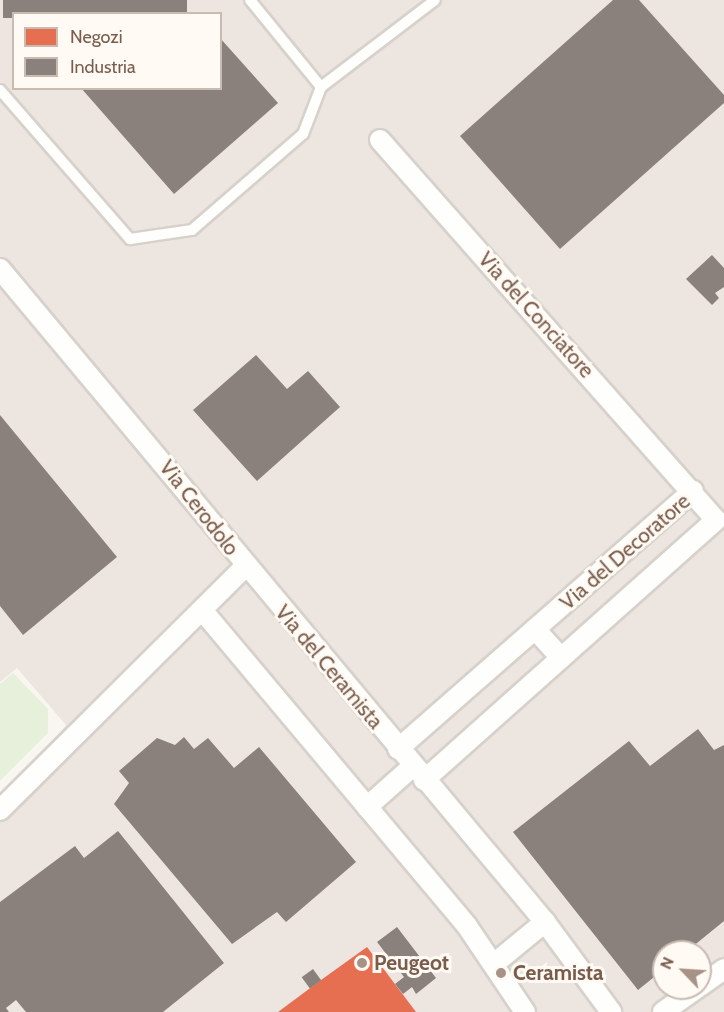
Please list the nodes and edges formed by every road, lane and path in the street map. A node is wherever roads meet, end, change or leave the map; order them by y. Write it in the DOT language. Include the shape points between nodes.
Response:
graph roads {
  1 [pos="250,0"];
  2 [pos="435,0"];
  3 [pos="321,87"];
  4 [pos="0,90"];
  5 [pos="380,140"];
  6 [pos="0,269"];
  7 [pos="693,491"];
  8 [pos="244,567"];
  9 [pos="202,610"];
  10 [pos="535,629"];
  11 [pos="561,658"];
  12 [pos="398,749"];
  13 [pos="418,773"];
  14 [pos="367,807"];
  15 [pos="0,810"];
  16 [pos="545,922"];
  17 [pos="495,963"];
  18 [pos="680,1000"];
  19 [pos="525,1012"];
  20 [pos="611,1012"];
  21 [pos="663,1012"];
  1 -- 3 [label="lane"];
  2 -- 3 [label="lane"];
  3 -- 4 [label="lane" via="303,134 209,220 192,230 140,240 122,232"];
  5 -- 7 [label="street, Via del Conciatore"];
  6 -- 8 [label="street, Via Cerodolo" via="220,530"];
  7 -- 10 [label="street, Via del Decoratore"];
  7 -- 11 [label="street, Via del Decoratore" via="716,520"];
  8 -- 9 [label="street, Via Cerodolo"];
  8 -- 12 [label="street, Via del Ceramista"];
  9 -- 14 [label="street"];
  9 -- 15 [label="street, Via Cerodolo"];
  10 -- 11 [label="street"];
  10 -- 12 [label="street, Via del Decoratore"];
  11 -- 13 [label="street, Via del Decoratore"];
  12 -- 13 [label="street, Via del Ceramista"];
  13 -- 14 [label="street"];
  13 -- 16 [label="street, Via del Ceramista"];
  14 -- 17 [label="street"];
  16 -- 17 [label="street"];
  16 -- 20 [label="street, Via del Ceramista"];
  17 -- 19 [label="street"];
  18 -- 21 [label="street"];
}
